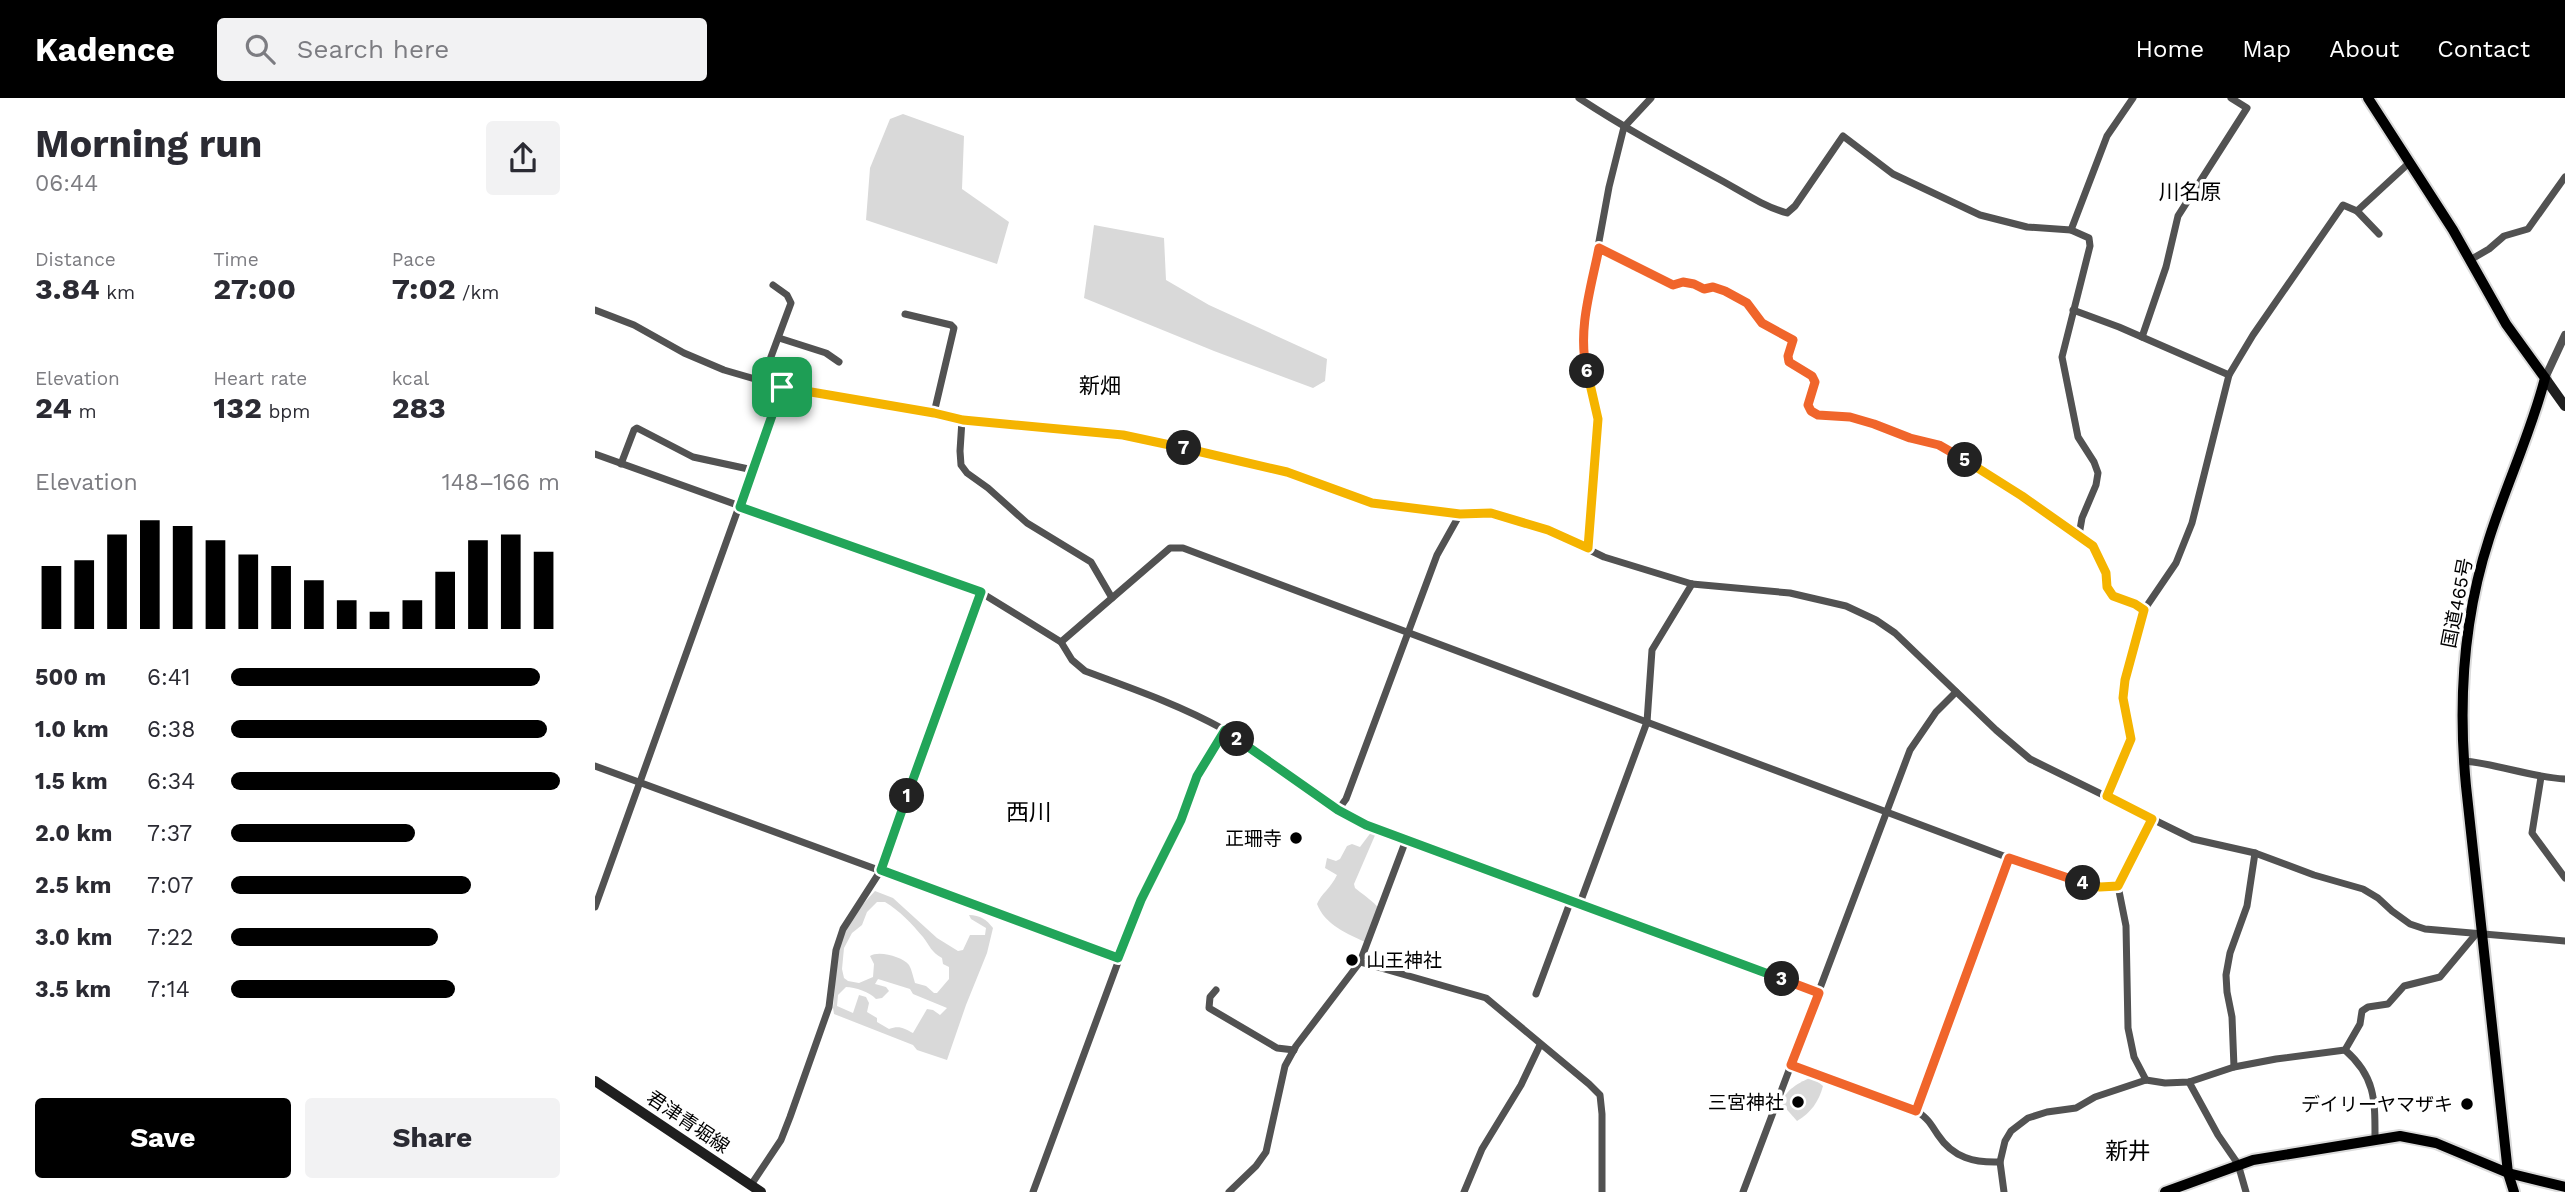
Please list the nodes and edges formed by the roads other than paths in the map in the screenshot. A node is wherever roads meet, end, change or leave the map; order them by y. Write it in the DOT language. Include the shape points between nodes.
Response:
graph roads {
  1 [pos="1580,98"];
  2 [pos="1651,98"];
  3 [pos="2133,98"];
  4 [pos="2231,98"];
  5 [pos="2368,98"];
  6 [pos="1625,127"];
  7 [pos="2410,163"];
  8 [pos="2565,177"];
  9 [pos="2357,211"];
  10 [pos="2071,230"];
  11 [pos="2379,234"];
  12 [pos="1599,248"];
  13 [pos="2470,260"];
  14 [pos="773,285"];
  15 [pos="595,310"];
  16 [pos="2073,310"];
  17 [pos="905,314"];
  18 [pos="2565,335"];
  19 [pos="2142,337"];
  20 [pos="779,338"];
  21 [pos="839,362"];
  22 [pos="2229,375"];
  23 [pos="2545,378"];
  24 [pos="762,381"];
  25 [pos="782,387"];
  26 [pos="2565,406"];
  27 [pos="934,413"];
  28 [pos="963,420"];
  29 [pos="595,454"];
  30 [pos="621,464"];
  31 [pos="753,470"];
  32 [pos="740,507"];
  33 [pos="1460,514"];
  34 [pos="2079,535"];
  35 [pos="1588,548"];
  36 [pos="1692,584"];
  37 [pos="981,592"];
  38 [pos="1112,598"];
  39 [pos="2144,610"];
  40 [pos="1408,633"];
  41 [pos="1062,642"];
  42 [pos="1955,692"];
  43 [pos="1647,722"];
  44 [pos="1225,730"];
  45 [pos="2464,761"];
  46 [pos="595,766"];
  47 [pos="2541,777"];
  48 [pos="2565,779"];
  49 [pos="640,782"];
  50 [pos="2107,796"];
  51 [pos="1338,810"];
  52 [pos="1886,812"];
  53 [pos="2152,819"];
  54 [pos="1406,840"];
  55 [pos="2255,853"];
  56 [pos="2009,858"];
  57 [pos="881,870"];
  58 [pos="2565,878"];
  59 [pos="2118,886"];
  60 [pos="1571,900"];
  61 [pos="1580,903"];
  62 [pos="595,907"];
  63 [pos="2479,935"];
  64 [pos="2565,941"];
  65 [pos="1118,958"];
  66 [pos="1360,962"];
  67 [pos="1216,989"];
  68 [pos="1819,993"];
  69 [pos="1536,994"];
  70 [pos="1539,1045"];
  71 [pos="1294,1050"];
  72 [pos="2345,1050"];
  73 [pos="1791,1065"];
  74 [pos="2234,1067"];
  75 [pos="2146,1080"];
  76 [pos="595,1081"];
  77 [pos="2189,1082"];
  78 [pos="1916,1111"];
  79 [pos="2375,1139"];
  80 [pos="2000,1163"];
  81 [pos="2238,1164"];
  82 [pos="2508,1174"];
  83 [pos="751,1185"];
  84 [pos="2565,1187"];
  85 [pos="761,1192"];
  86 [pos="1034,1192"];
  87 [pos="1229,1192"];
  88 [pos="1464,1192"];
  89 [pos="1602,1192"];
  90 [pos="1743,1192"];
  91 [pos="2004,1192"];
  92 [pos="2165,1192"];
  93 [pos="2246,1192"];
  94 [pos="2505,1192"];
  95 [pos="2514,1192"];
  1 -- 6 [label="street"];
  2 -- 6 [label="street"];
  3 -- 10 [label="street" via="2107,136"];
  4 -- 19 [label="street" via="2247,108 2178,216"];
  5 -- 7 [label="main road"];
  6 -- 10 [label="street" via="1787,213 1843,136 1893,174 1969,211 2027,227"];
  6 -- 12 [label="street"];
  7 -- 9 [label="street"];
  7 -- 13 [label="main road"];
  8 -- 13 [label="street" via="2528,229 2504,236"];
  9 -- 11 [label="street"];
  9 -- 22 [label="street" via="2343,205"];
  10 -- 16 [label="street" via="2089,238"];
  12 -- 34 [label="street" via="1673,285 1713,287 1747,303 1762,323 1793,340 1789,362 1815,382 1808,405 1811,411 1850,417 1939,445"];
  12 -- 35 [label="street" via="1584,323 1583,356 1598,419"];
  13 -- 23 [label="main road"];
  14 -- 20 [label="street" via="791,303"];
  15 -- 24 [label="street" via="684,353"];
  16 -- 19 [label="street"];
  16 -- 34 [label="street" via="2062,357 2078,437 2098,473"];
  17 -- 27 [label="street" via="954,328"];
  18 -- 23 [label="street"];
  19 -- 22 [label="street"];
  20 -- 21 [label="street"];
  20 -- 24 [label="street"];
  22 -- 39 [label="street" via="2192,523 2176,563"];
  23 -- 26 [label="main road"];
  23 -- 45 [label="main road, 国道465号" via="2491,531 2469,622 2461,694"];
  24 -- 25 [label="street"];
  25 -- 27 [label="street"];
  25 -- 31 [label="street"];
  27 -- 28 [label="street"];
  28 -- 33 [label="street" via="1123,435 1287,472 1372,503"];
  28 -- 38 [label="street" via="960,452 967,473 1027,523 1091,562"];
  29 -- 30 [label="street"];
  30 -- 31 [label="street" via="637,428 693,457"];
  30 -- 32 [label="street"];
  31 -- 32 [label="street"];
  32 -- 37 [label="street"];
  32 -- 49 [label="street"];
  33 -- 35 [label="street" via="1491,513 1515,519"];
  33 -- 40 [label="street" via="1437,555"];
  34 -- 39 [label="street" via="2102,560 2113,596"];
  35 -- 36 [label="street"];
  36 -- 42 [label="street" via="1790,593 1846,606 1895,633"];
  36 -- 43 [label="street" via="1651,650"];
  37 -- 41 [label="street"];
  37 -- 57 [label="street"];
  38 -- 40 [label="street" via="1170,548 1183,548"];
  38 -- 41 [label="street"];
  39 -- 50 [label="street" via="2123,698 2131,739"];
  40 -- 43 [label="street"];
  40 -- 51 [label="street"];
  41 -- 44 [label="street" via="1085,671"];
  42 -- 50 [label="street" via="2031,759"];
  42 -- 52 [label="street" via="1935,712 1910,750"];
  43 -- 52 [label="street"];
  43 -- 61 [label="street"];
  44 -- 51 [label="street"];
  44 -- 65 [label="street" via="1197,776"];
  45 -- 47 [label="street"];
  45 -- 63 [label="main road, 国道465号"];
  46 -- 49 [label="street"];
  47 -- 48 [label="street"];
  47 -- 58 [label="street" via="2532,833"];
  49 -- 57 [label="street"];
  49 -- 62 [label="street"];
  50 -- 53 [label="street"];
  51 -- 54 [label="street"];
  52 -- 56 [label="street"];
  52 -- 68 [label="street"];
  53 -- 55 [label="street" via="2193,839"];
  53 -- 59 [label="street"];
  54 -- 60 [label="street"];
  54 -- 66 [label="street"];
  55 -- 63 [label="street" via="2363,889 2410,924"];
  55 -- 74 [label="street" via="2247,906 2227,975"];
  56 -- 59 [label="street" via="2087,884"];
  56 -- 78 [label="street"];
  57 -- 65 [label="street"];
  57 -- 83 [label="street" via="843,929 829,1007 790,1117 781,1140"];
  59 -- 75 [label="street" via="2126,926 2128,1028 2134,1057"];
  60 -- 61 [label="street"];
  60 -- 69 [label="street"];
  61 -- 68 [label="street"];
  63 -- 64 [label="street"];
  63 -- 72 [label="street" via="2440,977 2403,985 2388,1004 2362,1011"];
  63 -- 82 [label="main road, 国道465号"];
  65 -- 86 [label="street"];
  66 -- 70 [label="street" via="1486,998"];
  66 -- 71 [label="street"];
  67 -- 71 [label="street" via="1209,1008 1277,1048"];
  68 -- 73 [label="street"];
  70 -- 88 [label="street" via="1482,1149"];
  70 -- 89 [label="street" via="1599,1096"];
  71 -- 87 [label="street" via="1285,1066 1266,1152"];
  72 -- 74 [label="street"];
  72 -- 79 [label="street" via="2359,1063 2375,1098"];
  73 -- 78 [label="street"];
  73 -- 90 [label="street"];
  74 -- 77 [label="street"];
  75 -- 77 [label="street"];
  75 -- 80 [label="street" via="2076,1108 2028,1118 2011,1131"];
  76 -- 83 [label="main road, 君津青堀線"];
  77 -- 81 [label="street"];
  78 -- 80 [label="street" via="1931,1121 1951,1150 1978,1163"];
  79 -- 81 [label="main road"];
  79 -- 82 [label="main road" via="2415,1137"];
  80 -- 91 [label="street"];
  81 -- 92 [label="main road"];
  81 -- 93 [label="street"];
  82 -- 84 [label="main road"];
  82 -- 94 [label="main road"];
  82 -- 95 [label="main road"];
  83 -- 85 [label="main road, 君津青堀線"];
}
